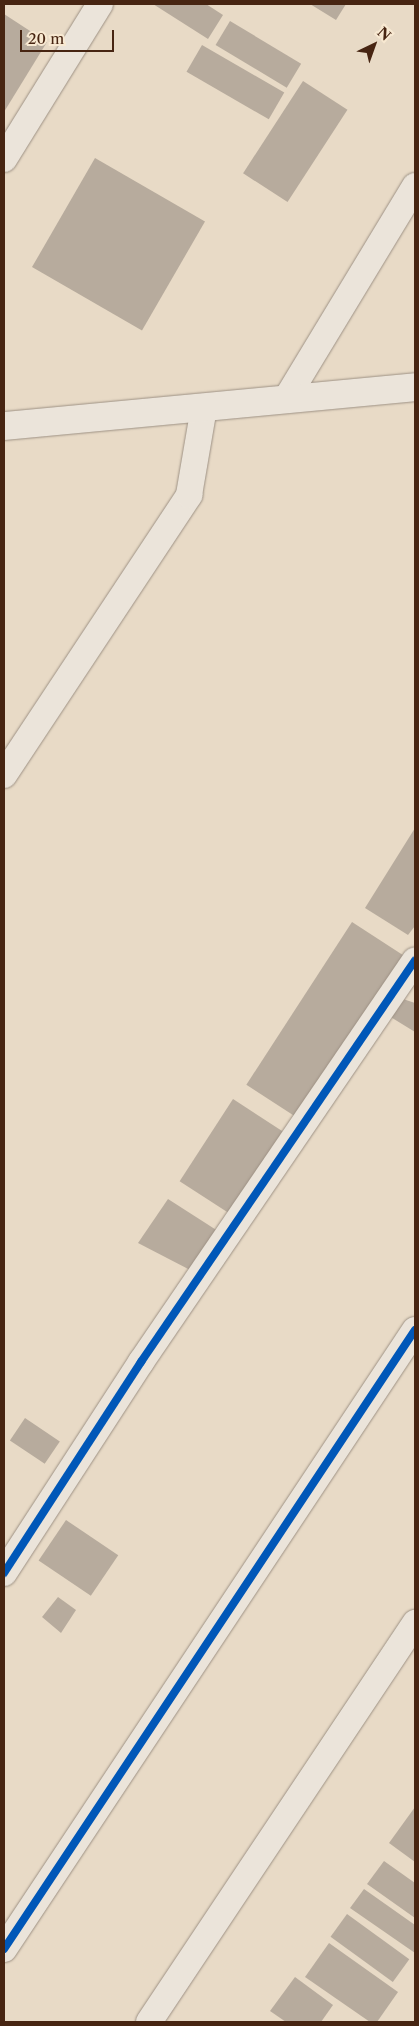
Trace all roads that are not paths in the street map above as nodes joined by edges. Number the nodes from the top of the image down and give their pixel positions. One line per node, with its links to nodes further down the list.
1 (100, 4): 2 (street)
2 (4, 159)
3 (415, 186): 5 (street)
4 (415, 387): 5 (main road)
5 (286, 400): 6 (main road)
6 (204, 407): 7 (main road); 8 (street)
7 (4, 426)
8 (4, 775)
9 (415, 960): 11 (street)
10 (415, 1330): 13 (street)
11 (4, 1573)
12 (415, 1623): 14 (street)
13 (4, 1949)
14 (149, 2022)

